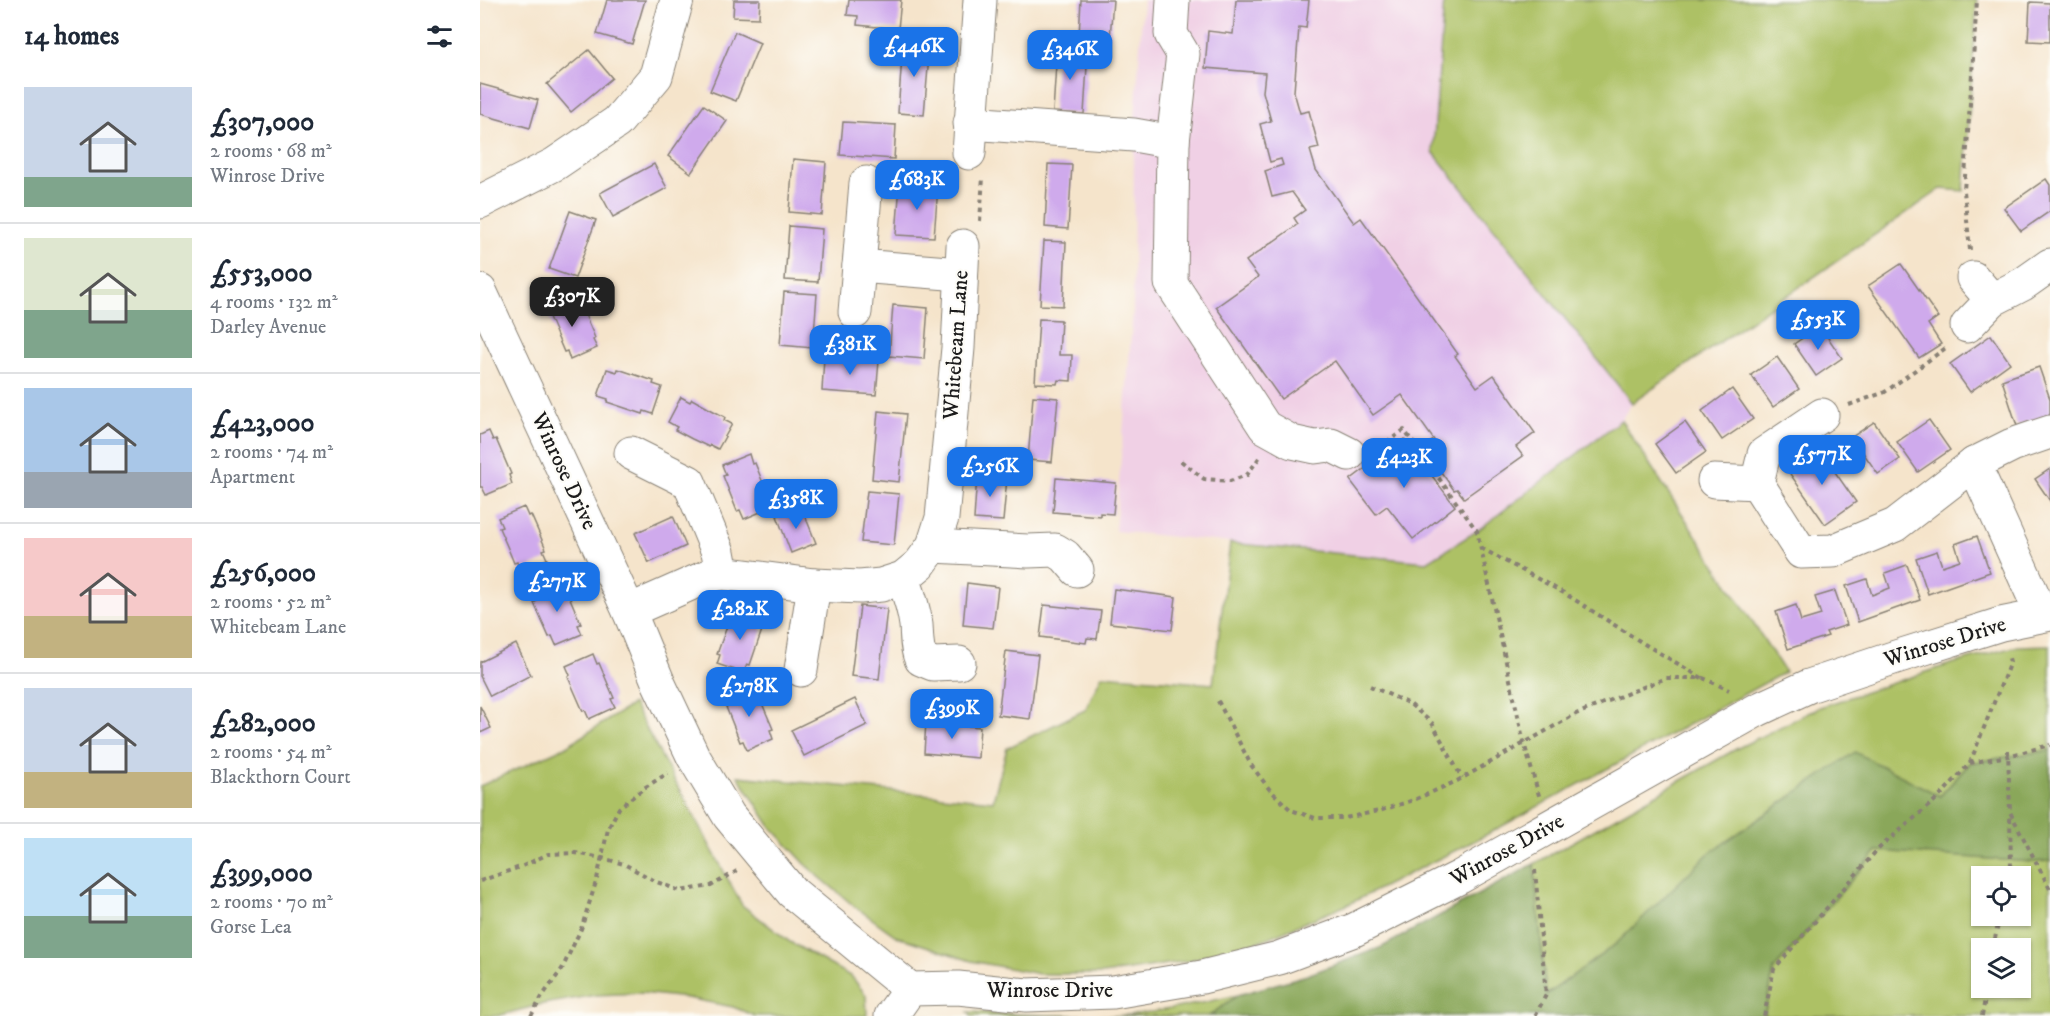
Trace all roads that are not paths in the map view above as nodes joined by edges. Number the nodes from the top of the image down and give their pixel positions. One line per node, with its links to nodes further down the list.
1 (677, 0): 6 (street)
2 (980, 0): 4 (street)
3 (1173, 0): 4 (street)
4 (1173, 142): 15 (street)
5 (866, 183): 8 (street)
6 (480, 202)
7 (2050, 265): 11 (street)
8 (859, 266): 10 (street); 19 (street, Whitebeam Lane)
9 (480, 291): 24 (street, Winrose Drive)
10 (855, 312)
11 (1967, 326)
12 (1822, 415): 18 (street)
13 (2050, 432): 16 (street)
14 (631, 453): 21 (street)
15 (1349, 454)
16 (1974, 464): 18 (street); 25 (street)
17 (1714, 481): 18 (street)
18 (1757, 483)
19 (933, 546): 20 (street); 22 (street, Whitebeam Lane)
20 (1077, 570)
21 (723, 573): 23 (street, Whitebeam Lane); 24 (street, Whitebeam Lane)
22 (903, 578): 23 (street, Whitebeam Lane); 26 (street)
23 (814, 585): 27 (street)
24 (629, 610): 28 (street, Winrose Drive)
25 (2046, 614): 28 (street, Winrose Drive)
26 (958, 663)
27 (801, 670)
28 (910, 989): 29 (street)
29 (891, 1016)

